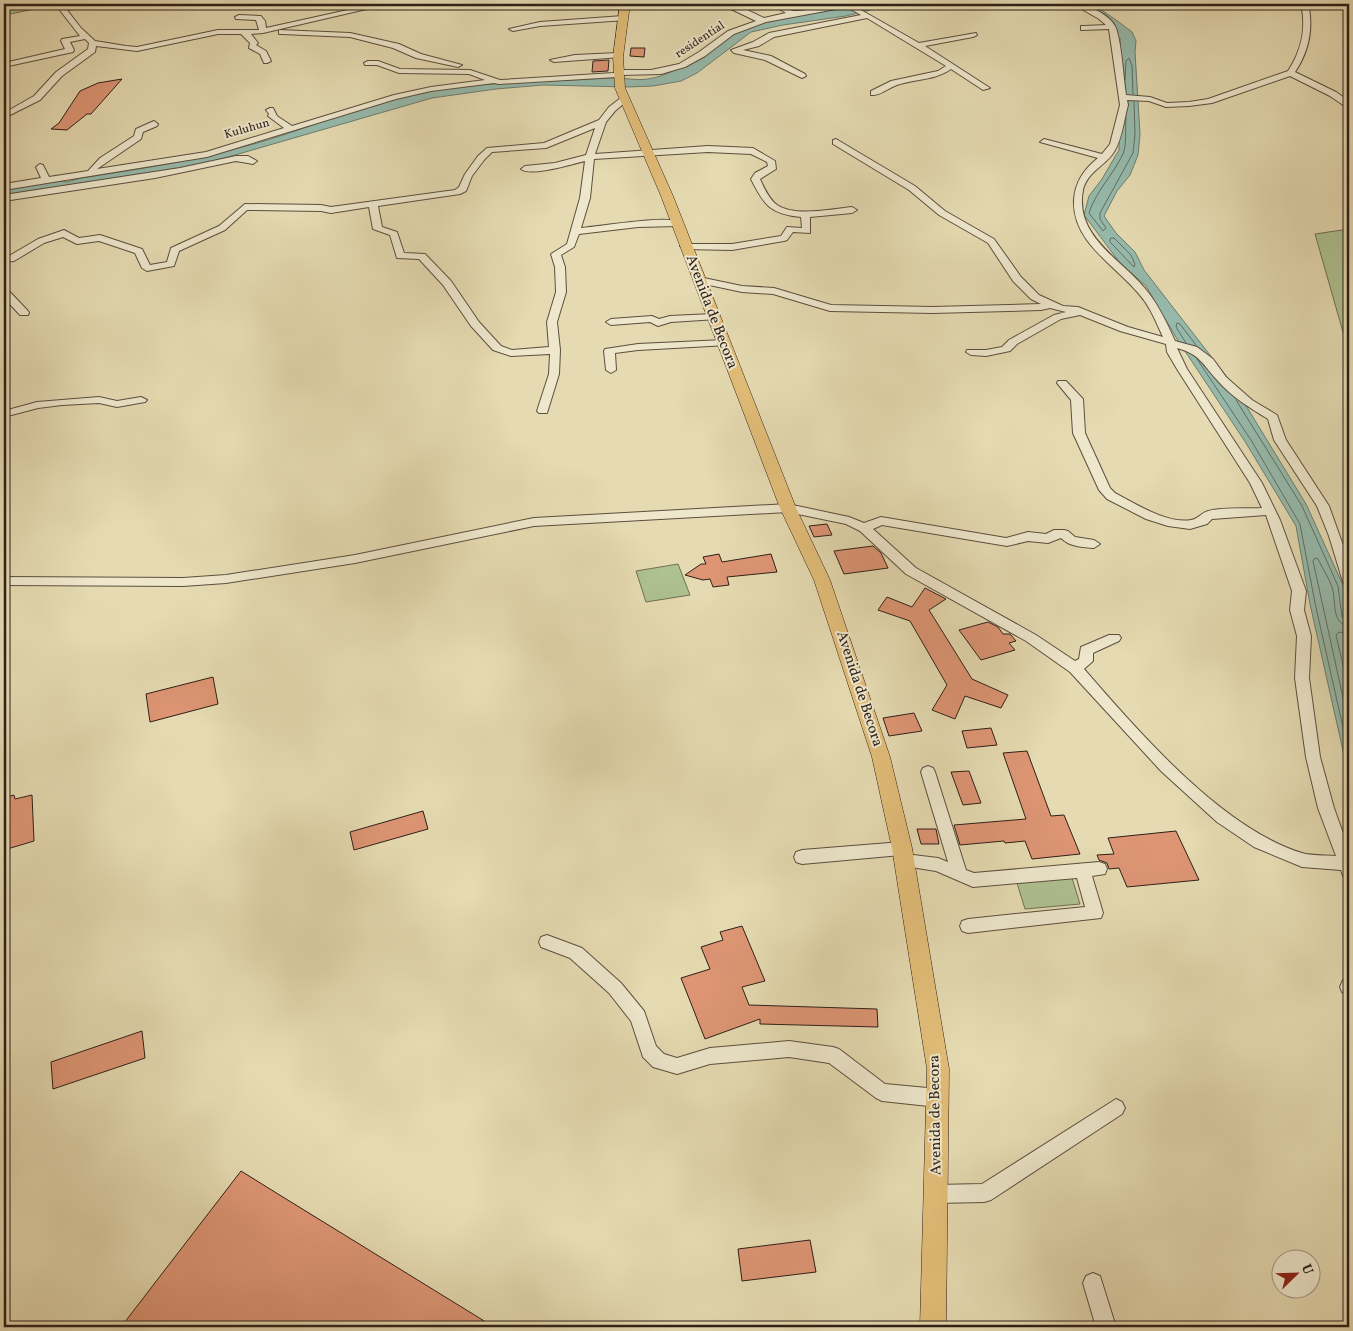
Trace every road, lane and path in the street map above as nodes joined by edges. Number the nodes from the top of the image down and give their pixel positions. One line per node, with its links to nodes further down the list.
1 (87, 4): 11 (street)
2 (384, 4): 20 (street)
3 (582, 4): 9 (street)
4 (625, 4): 15 (main road, Avenida de Becora)
5 (774, 4): 13 (street)
6 (851, 4): 12 (street); 13 (street, residential)
7 (1077, 4): 17 (street)
8 (1294, 4): 33 (street)
9 (574, 5)
10 (732, 6): 16 (street)
11 (60, 7): 23 (street)
12 (866, 14): 25 (street); 34 (street)
13 (793, 15): 16 (street, residential)
14 (239, 17): 20 (street)
15 (623, 18): 19 (street); 26 (main road, Avenida de Becora)
16 (764, 21): 36 (street, residential)
17 (1112, 27): 18 (street); 39 (street)
18 (1084, 28)
19 (513, 29)
20 (264, 30): 21 (street); 32 (street)
21 (241, 31): 24 (street); 28 (street)
22 (973, 35): 25 (street)
23 (85, 37): 24 (street); 30 (street)
24 (93, 43): 41 (street)
25 (918, 45): 31 (street)
26 (618, 55): 27 (street); 36 (main road, Avenida de Becora)
27 (554, 60)
28 (267, 61)
29 (368, 62): 32 (street)
30 (4, 65)
31 (951, 66): 37 (street); 38 (street)
32 (470, 72): 35 (street)
33 (1291, 73): 39 (street); 40 (street)
34 (802, 76)
35 (493, 81): 36 (street, residential); 47 (street, Kuluhun)
36 (620, 82): 45 (street); 50 (main road, Avenida de Becora)
37 (986, 88)
38 (874, 93)
39 (1123, 98): 52 (street)
40 (1349, 105)
41 (22, 106): 42 (street); 44 (street)
42 (4, 110)
43 (270, 110): 47 (street)
44 (4, 116)
45 (602, 122): 51 (street); 60 (street)
46 (154, 124): 56 (street)
47 (292, 129): 56 (street, Kuluhun)
48 (836, 142): 69 (street)
49 (1044, 142): 52 (street)
50 (648, 154): 51 (street); 62 (street); 63 (main road, Avenida de Becora)
51 (590, 157): 55 (street); 64 (street)
52 (1104, 157): 75 (street)
53 (253, 160): 59 (street)
54 (40, 167): 57 (street)
55 (525, 169)
56 (92, 173): 57 (street, Kuluhun)
57 (46, 180): 58 (street, Kuluhun)
58 (4, 187)
59 (4, 198)
60 (373, 203): 66 (street); 76 (street)
61 (852, 210): 62 (street)
62 (805, 213): 65 (street)
63 (677, 223): 64 (street); 65 (main road, Avenida de Becora)
64 (575, 231): 76 (street)
65 (686, 246): 67 (main road, Avenida de Becora)
66 (4, 259)
67 (699, 280): 69 (street); 72 (main road, Avenida de Becora)
68 (4, 292): 71 (street)
69 (1052, 304): 70 (street)
70 (1082, 312): 75 (street); 77 (street)
71 (24, 313)
72 (713, 316): 73 (street); 74 (main road, Avenida de Becora)
73 (611, 322)
74 (724, 343): 78 (street); 83 (main road, Avenida de Becora)
75 (1171, 343): 84 (street); 88 (street)
76 (555, 350): 81 (street)
77 (971, 352)
78 (611, 370)
79 (1062, 383): 84 (street)
80 (141, 400): 82 (street)
81 (543, 411)
82 (4, 414)
83 (788, 508): 85 (street); 87 (street); 92 (main road, Avenida de Becora)
84 (1270, 511): 94 (street)
85 (864, 528): 86 (street); 90 (street)
86 (1094, 544)
87 (4, 581)
88 (1349, 582)
89 (1114, 638): 90 (street)
90 (1075, 668): 94 (street)
91 (928, 772): 97 (street)
92 (903, 854): 93 (street); 97 (street); 100 (main road, Avenida de Becora)
93 (802, 857)
94 (1348, 867)
95 (1099, 869): 96 (street)
96 (1082, 871): 97 (street); 98 (street)
97 (959, 874)
98 (968, 926)
99 (547, 942): 100 (street)
100 (938, 1098): 102 (main road, Avenida de Becora)
101 (1116, 1108): 102 (street)
102 (936, 1194): 104 (main road, Avenida de Becora)
103 (1093, 1283): 105 (street)
104 (933, 1327)
105 (1106, 1327)

